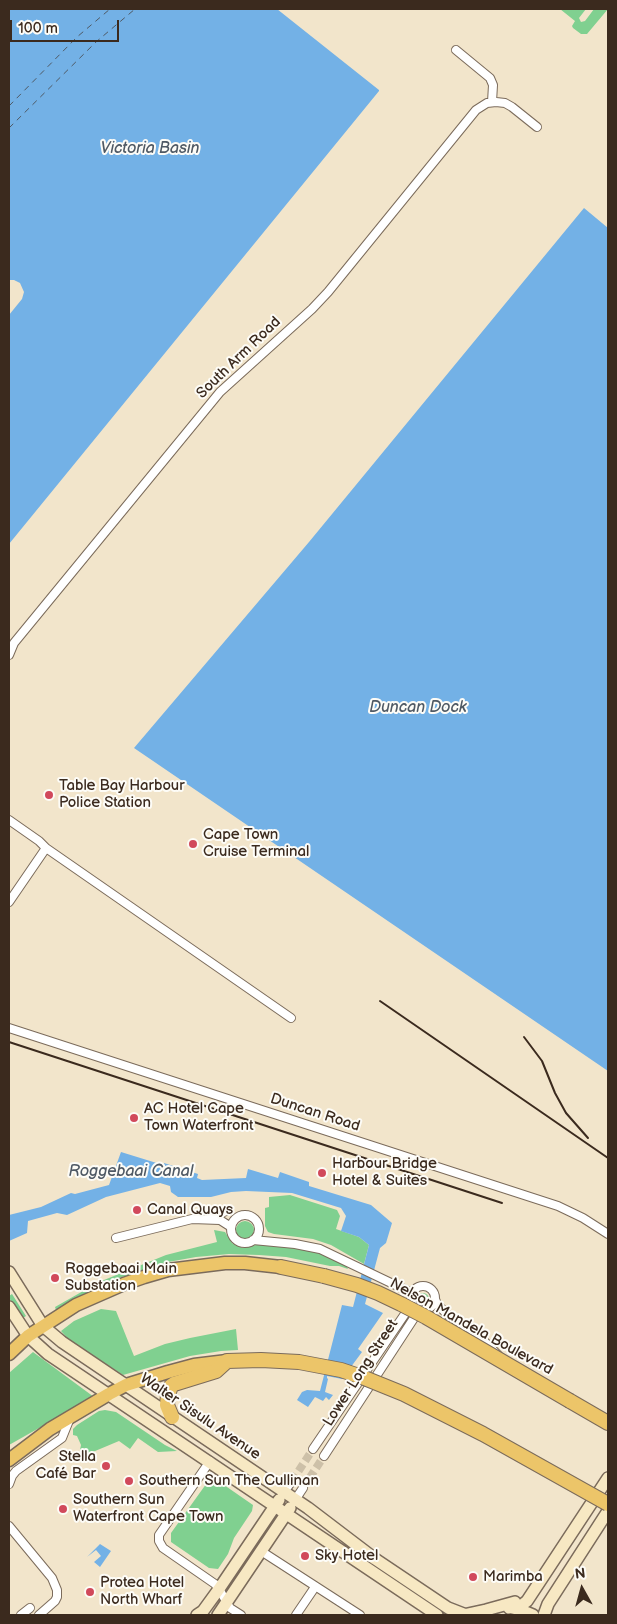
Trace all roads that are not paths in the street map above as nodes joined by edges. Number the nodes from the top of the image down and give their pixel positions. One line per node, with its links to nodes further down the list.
1 (456, 50): 2 (street)
2 (492, 102): 3 (street); 4 (street, South Arm Road)
3 (536, 127)
4 (12, 645): 5 (street, South Arm Road)
5 (9, 655)
6 (9, 820): 7 (street)
7 (46, 848): 8 (street); 9 (street)
8 (9, 902)
9 (291, 1018)
10 (9, 1028): 16 (street, Duncan Road)
11 (226, 1211): 12 (street); 13 (street); 14 (street)
12 (239, 1217): 14 (street); 15 (street)
13 (204, 1219): 14 (street); 17 (street)
14 (231, 1226): 18 (street)
15 (258, 1228): 18 (street); 19 (street)
16 (608, 1234)
17 (116, 1238)
18 (253, 1240): 19 (street)
19 (283, 1243): 22 (street)
20 (281, 1268): 28 (main road, Nelson Mandela Boulevard); 36 (highway, Nelson Mandela Boulevard, bridge)
21 (9, 1272): 28 (street, Walter Sisulu Avenue)
22 (412, 1293): 23 (street); 24 (street)
23 (434, 1298): 26 (street); 27 (street)
24 (412, 1304): 26 (street); 38 (street, Lower Long Street)
25 (9, 1307): 29 (street, Walter Sisulu Avenue)
26 (428, 1309): 27 (street); 39 (street, Lower Long Street)
27 (447, 1314): 37 (street)
28 (43, 1326): 29 (main road, Nelson Mandela Boulevard); 32 (street, Walter Sisulu Avenue)
29 (28, 1336): 30 (main road, Nelson Mandela Boulevard); 33 (street, Walter Sisulu Avenue)
30 (9, 1354)
31 (229, 1361): 32 (main road); 35 (highway); 48 (highway, bridge)
32 (126, 1385): 33 (main road); 35 (street, Walter Sisulu Avenue)
33 (109, 1394): 34 (main road); 41 (street, Walter Sisulu Avenue)
34 (70, 1416): 40 (main road); 43 (street)
35 (172, 1417): 46 (street, Walter Sisulu Avenue)
36 (608, 1423)
37 (608, 1431)
38 (313, 1449)
39 (324, 1456)
40 (9, 1460)
41 (210, 1461): 49 (street, Walter Sisulu Avenue); 55 (street)
42 (292, 1481): 46 (street)
43 (9, 1483)
44 (607, 1484): 56 (street)
45 (303, 1488): 47 (street)
46 (284, 1492): 47 (street, Walter Sisulu Avenue); 49 (street)
47 (295, 1500): 51 (street); 68 (street, Walter Sisulu Avenue)
48 (608, 1504)
49 (275, 1506): 51 (street, Walter Sisulu Avenue); 55 (street)
50 (608, 1511): 71 (street)
51 (286, 1513): 53 (street); 67 (street, Walter Sisulu Avenue)
52 (9, 1526): 61 (street)
53 (261, 1551): 54 (street); 57 (street)
54 (315, 1587): 65 (street); 66 (street)
55 (219, 1589): 57 (street); 62 (street)
56 (532, 1594): 59 (street); 68 (street)
57 (226, 1603): 63 (street); 64 (street)
58 (30, 1608): 60 (street)
59 (509, 1608): 69 (street); 70 (street)
60 (21, 1615)
61 (40, 1615)
62 (197, 1615)
63 (218, 1615)
64 (241, 1615)
65 (296, 1615)
66 (360, 1615)
67 (437, 1615)
68 (464, 1615)
69 (487, 1615)
70 (533, 1615)
71 (544, 1615)

